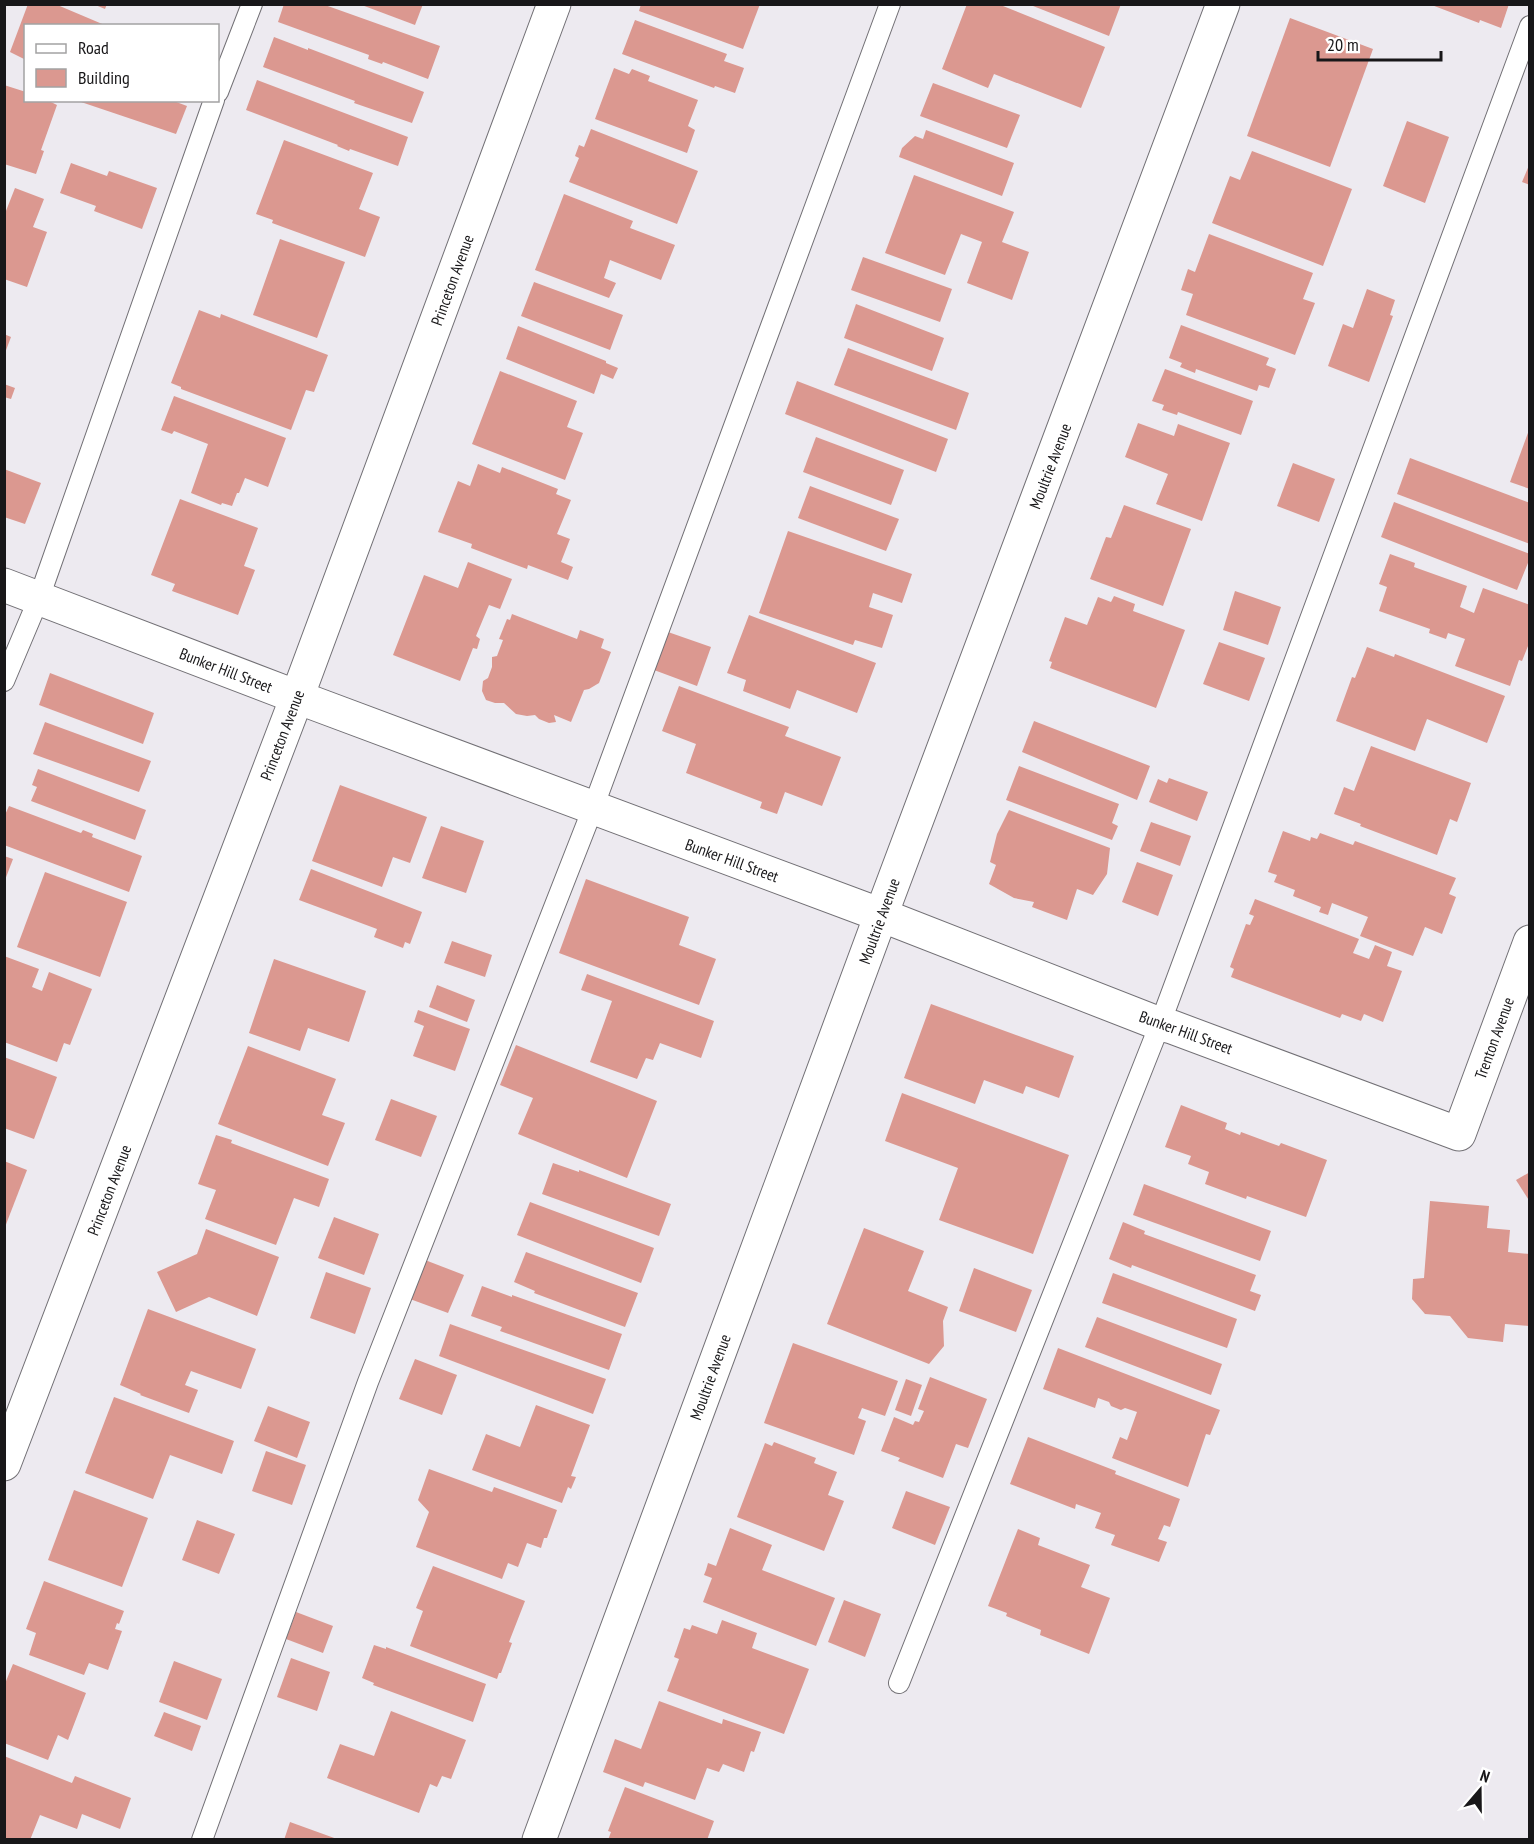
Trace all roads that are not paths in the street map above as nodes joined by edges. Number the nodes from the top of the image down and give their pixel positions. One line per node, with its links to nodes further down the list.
1 (252, 4): 6 (lane)
2 (554, 4): 11 (street, Princeton Avenue)
3 (890, 4): 12 (lane)
4 (1223, 4): 13 (street, Moultrie Avenue)
5 (1530, 26): 15 (lane)
6 (219, 89)
7 (213, 102): 9 (lane)
8 (4, 585): 9 (street, Bunker Hill Street)
9 (39, 598): 10 (lane); 11 (street, Bunker Hill Street)
10 (4, 681)
11 (297, 697): 12 (street, Bunker Hill Street); 17 (street, Princeton Avenue)
12 (593, 808): 13 (street, Bunker Hill Street); 19 (lane)
13 (881, 915): 15 (street, Bunker Hill Street); 20 (street, Moultrie Avenue)
14 (1530, 942): 16 (street, Trenton Avenue)
15 (1161, 1024): 16 (street, Bunker Hill Street); 18 (lane)
16 (1460, 1134)
17 (4, 1464)
18 (899, 1683)
19 (202, 1839)
20 (539, 1839)

